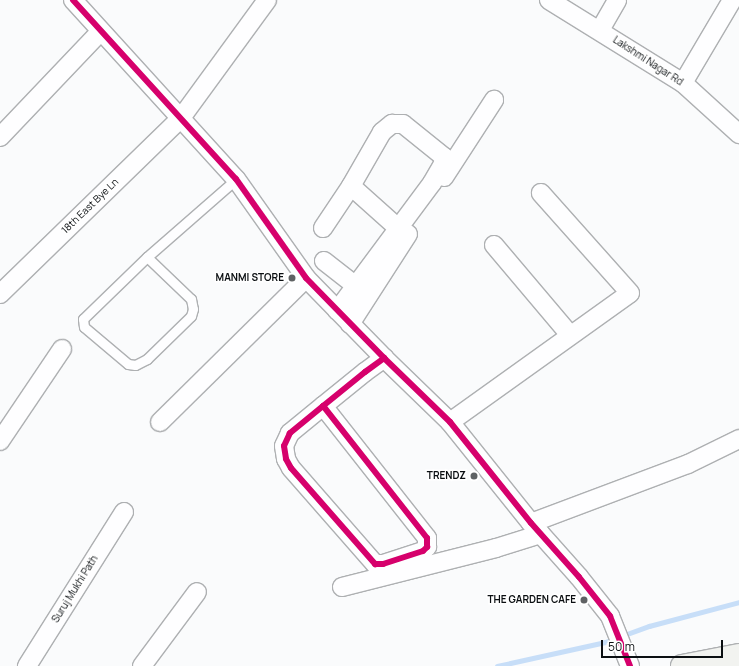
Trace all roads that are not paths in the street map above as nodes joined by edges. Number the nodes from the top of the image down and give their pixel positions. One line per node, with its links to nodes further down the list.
1 (73, 0): 7 (street)
2 (267, 0): 10 (street, 18th East Bye Ln)
3 (550, 0): 6 (street, Lakshmi Nagar Rd)
4 (617, 0): 6 (street)
5 (732, 0): 8 (street)
6 (600, 30): 8 (street, Lakshmi Nagar Rd)
7 (101, 31): 10 (street); 12 (street)
8 (683, 83): 11 (street, Lakshmi Nagar Rd)
9 (494, 100): 25 (street)
10 (181, 118): 13 (street); 23 (street, 18th East Bye Ln)
11 (739, 134)
12 (0, 137)
13 (236, 179): 19 (lane); 21 (street)
14 (351, 186): 16 (street); 17 (street); 17 (street)
15 (540, 193): 26 (street)
16 (323, 228)
17 (398, 228): 22 (street)
18 (494, 245): 26 (street)
19 (147, 257): 19 (lane)
20 (324, 261): 22 (street)
21 (306, 278): 24 (street); 30 (street)
22 (356, 286): 24 (street)
23 (0, 294)
24 (337, 311): 25 (street)
25 (350, 324): 28 (street)
26 (570, 335): 31 (street)
27 (62, 349): 33 (street)
28 (384, 358): 29 (street); 31 (street)
29 (324, 406): 29 (street)
30 (160, 422)
31 (450, 422): 35 (street)
32 (739, 440): 35 (street)
33 (0, 441)
34 (124, 512): 39 (street, Suruj Mukhi Path)
35 (536, 529): 36 (street); 41 (street)
36 (342, 587)
37 (197, 592): 40 (street)
38 (739, 655): 42 (main road)
39 (27, 666)
40 (142, 666)
41 (630, 666)
42 (682, 666)

